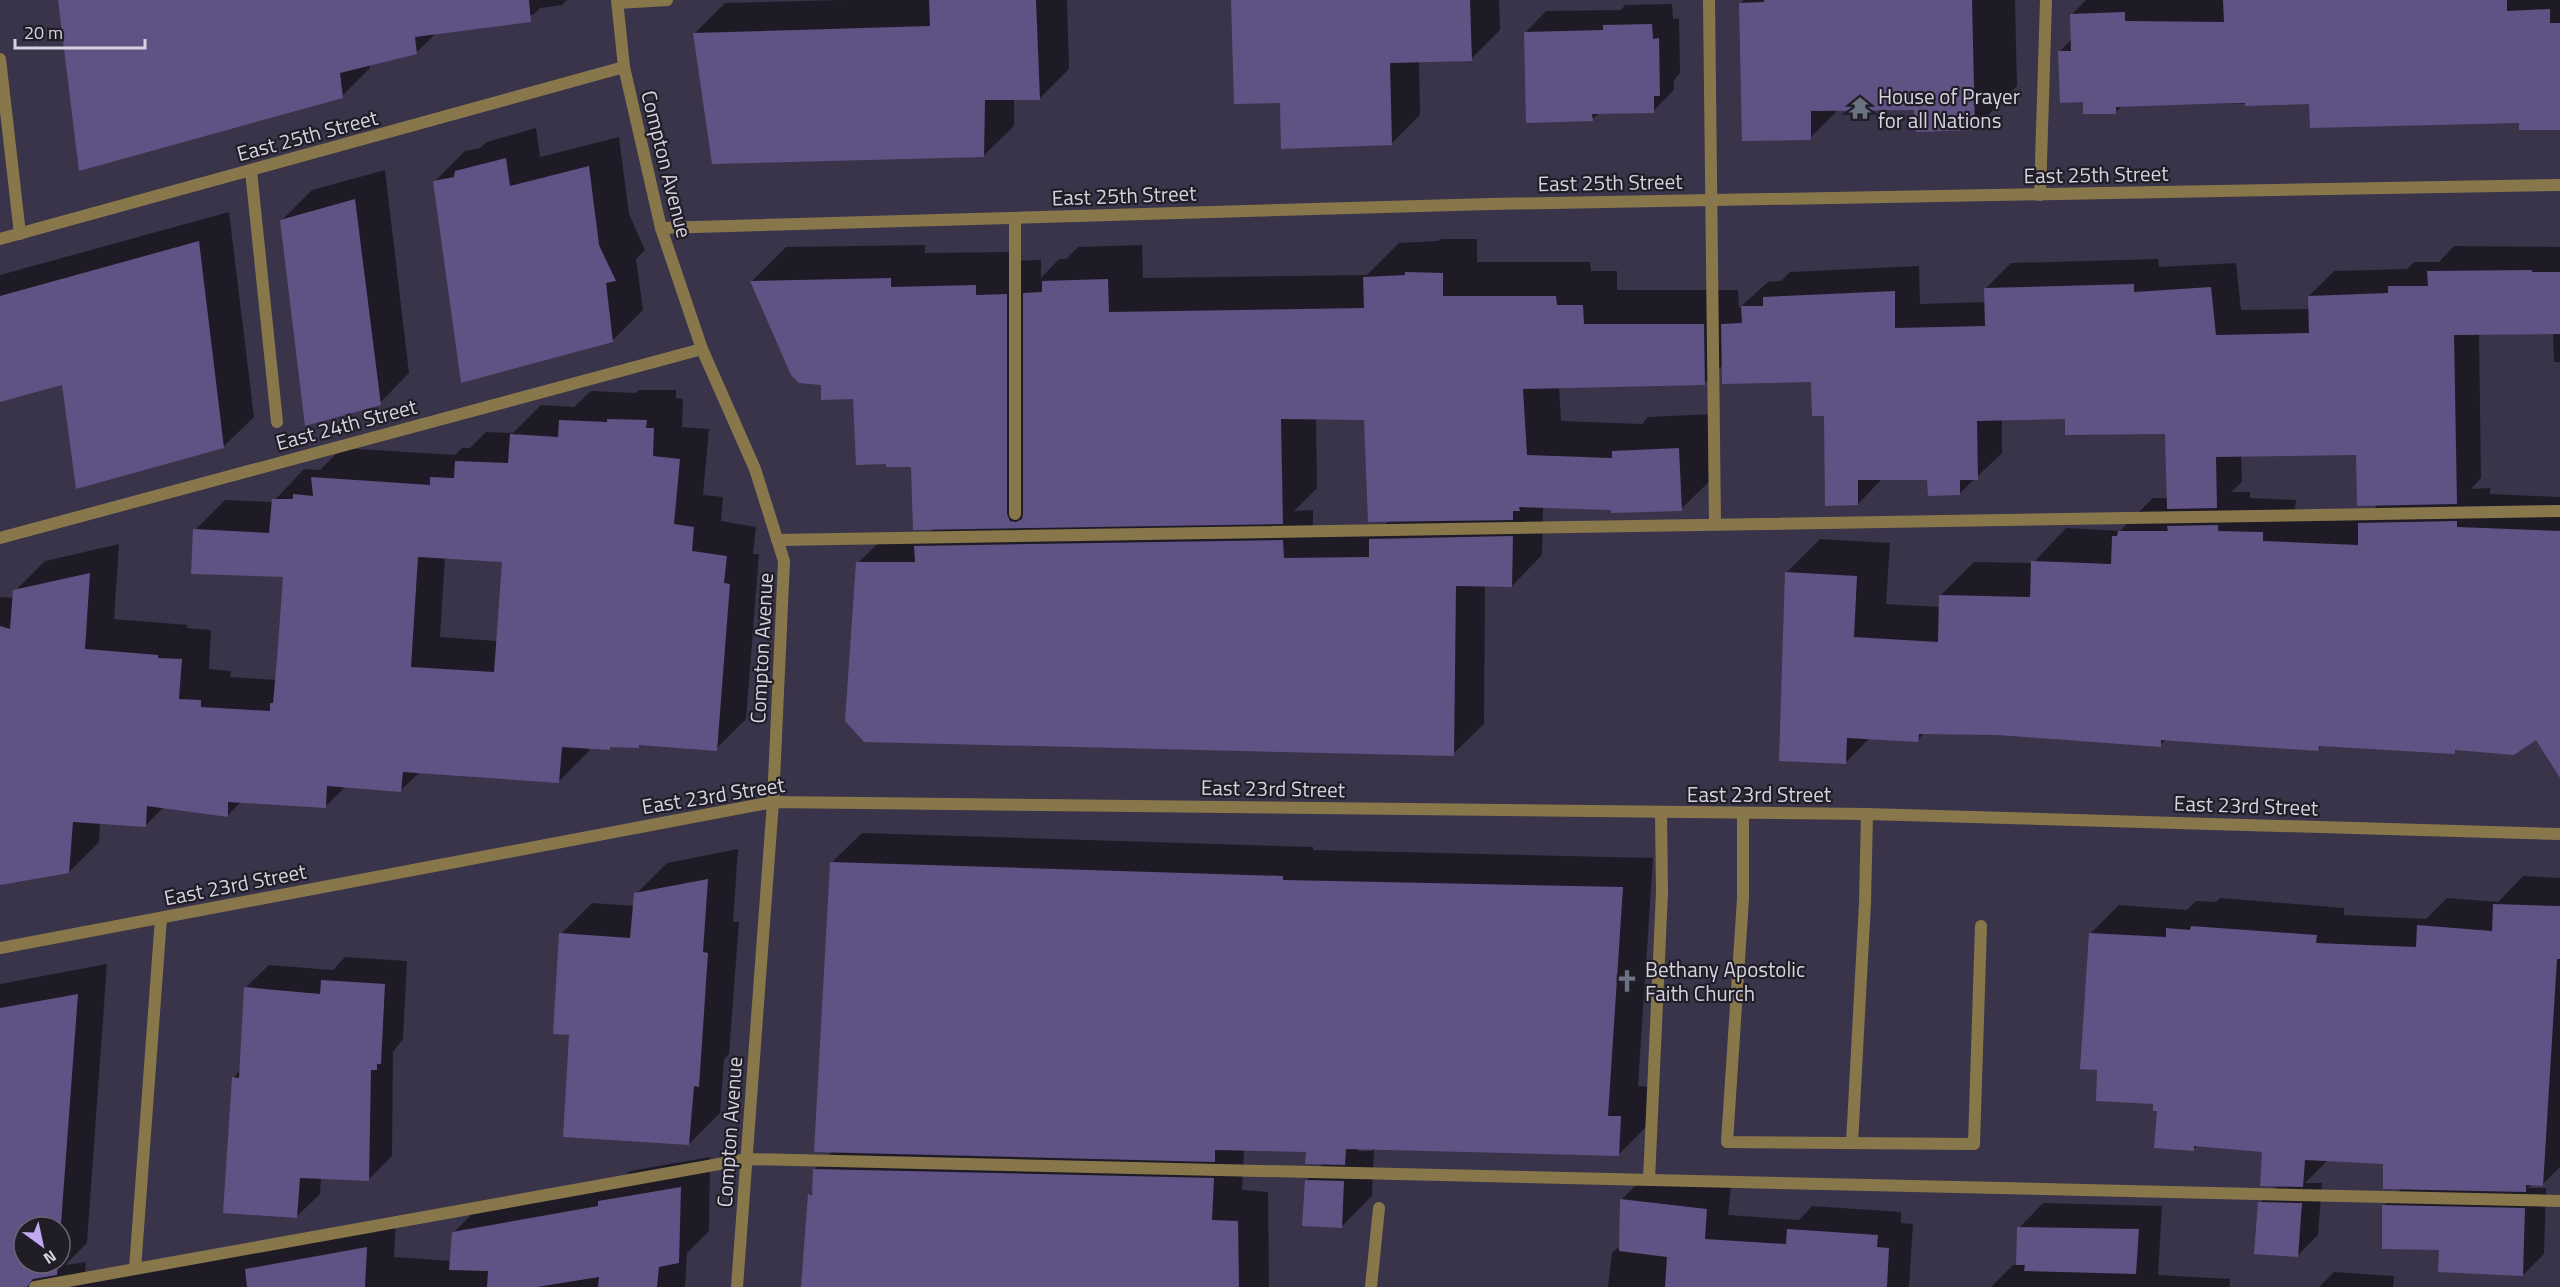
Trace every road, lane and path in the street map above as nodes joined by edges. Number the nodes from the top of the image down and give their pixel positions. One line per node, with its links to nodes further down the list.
1 (667, 0): 4 (street)
2 (1709, 0): 10 (street)
3 (2046, 0): 9 (street)
4 (618, 2): 6 (street, Compton Avenue)
5 (0, 59): 13 (street)
6 (624, 67): 7 (street, East 25th Street); 12 (street, Compton Avenue)
7 (251, 171): 13 (street, East 25th Street); 16 (street)
8 (2560, 185): 9 (street, East 25th Street)
9 (2040, 195): 10 (street, East 25th Street)
10 (1712, 200): 11 (street, East 25th Street); 19 (street)
11 (1015, 218): 12 (street, East 25th Street); 18 (street)
12 (661, 228): 15 (street, Compton Avenue)
13 (20, 234): 14 (street, East 25th Street)
14 (0, 239)
15 (702, 349): 20 (street, East 24th Street); 21 (street, Compton Avenue)
16 (276, 422)
17 (2560, 511): 19 (street)
18 (1015, 514)
19 (1715, 524): 21 (street)
20 (0, 538)
21 (777, 540): 22 (street, Compton Avenue)
22 (773, 802): 23 (street, East 23rd Street); 27 (street, East 23rd Street); 31 (street, Compton Avenue)
23 (1661, 813): 24 (street, East 23rd Street); 32 (street)
24 (1743, 813): 25 (street, East 23rd Street); 30 (street)
25 (1867, 814): 26 (street, East 23rd Street); 30 (street)
26 (2560, 834)
27 (161, 918): 29 (street, East 23rd Street); 35 (street)
28 (1981, 926): 30 (street)
29 (0, 948)
30 (1852, 1143)
31 (747, 1159): 32 (street); 35 (street); 37 (street, Compton Avenue)
32 (1648, 1180): 33 (street)
33 (2560, 1201)
34 (1379, 1208): 38 (street)
35 (135, 1269): 36 (street)
36 (35, 1287)
37 (737, 1287)
38 (1371, 1287)

